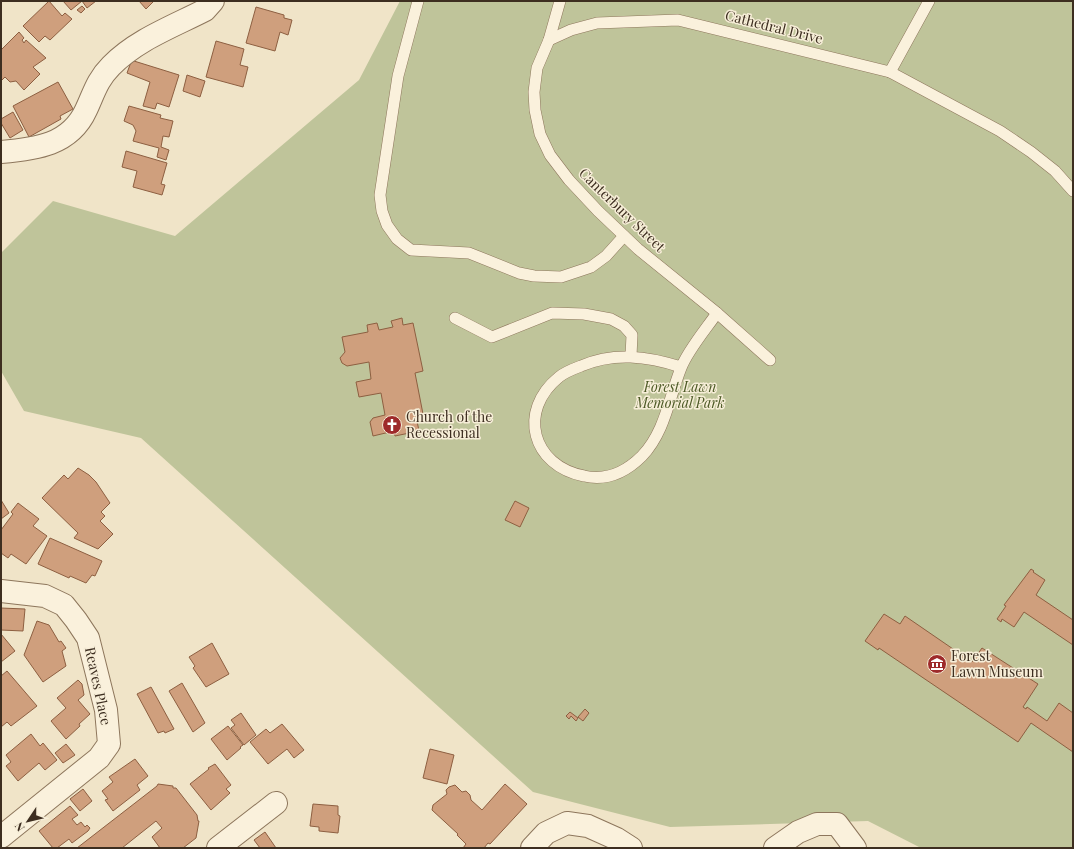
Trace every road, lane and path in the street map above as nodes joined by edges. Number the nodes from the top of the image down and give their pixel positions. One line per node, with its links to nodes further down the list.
1 (213, 1): 7 (street)
2 (418, 1): 9 (lane)
3 (560, 1): 5 (lane)
4 (929, 1): 6 (lane)
5 (549, 40): 6 (lane, Cathedral Drive); 9 (lane, Canterbury Street)
6 (890, 72): 8 (lane, Cathedral Drive)
7 (1, 152)
8 (1073, 191)
9 (624, 236): 10 (lane, Canterbury Street)
10 (717, 313): 13 (lane, Canterbury Street); 14 (lane)
11 (455, 318): 12 (lane)
12 (631, 356): 14 (lane); 14 (lane)
13 (770, 360)
14 (681, 367)
15 (1, 591): 17 (street, Reaves Place)
16 (276, 802): 19 (street)
17 (1, 837): 18 (street)
18 (10, 848)
19 (218, 848)
20 (532, 848): 21 (street)
21 (631, 848)
22 (775, 848): 23 (street)
23 (855, 848)

